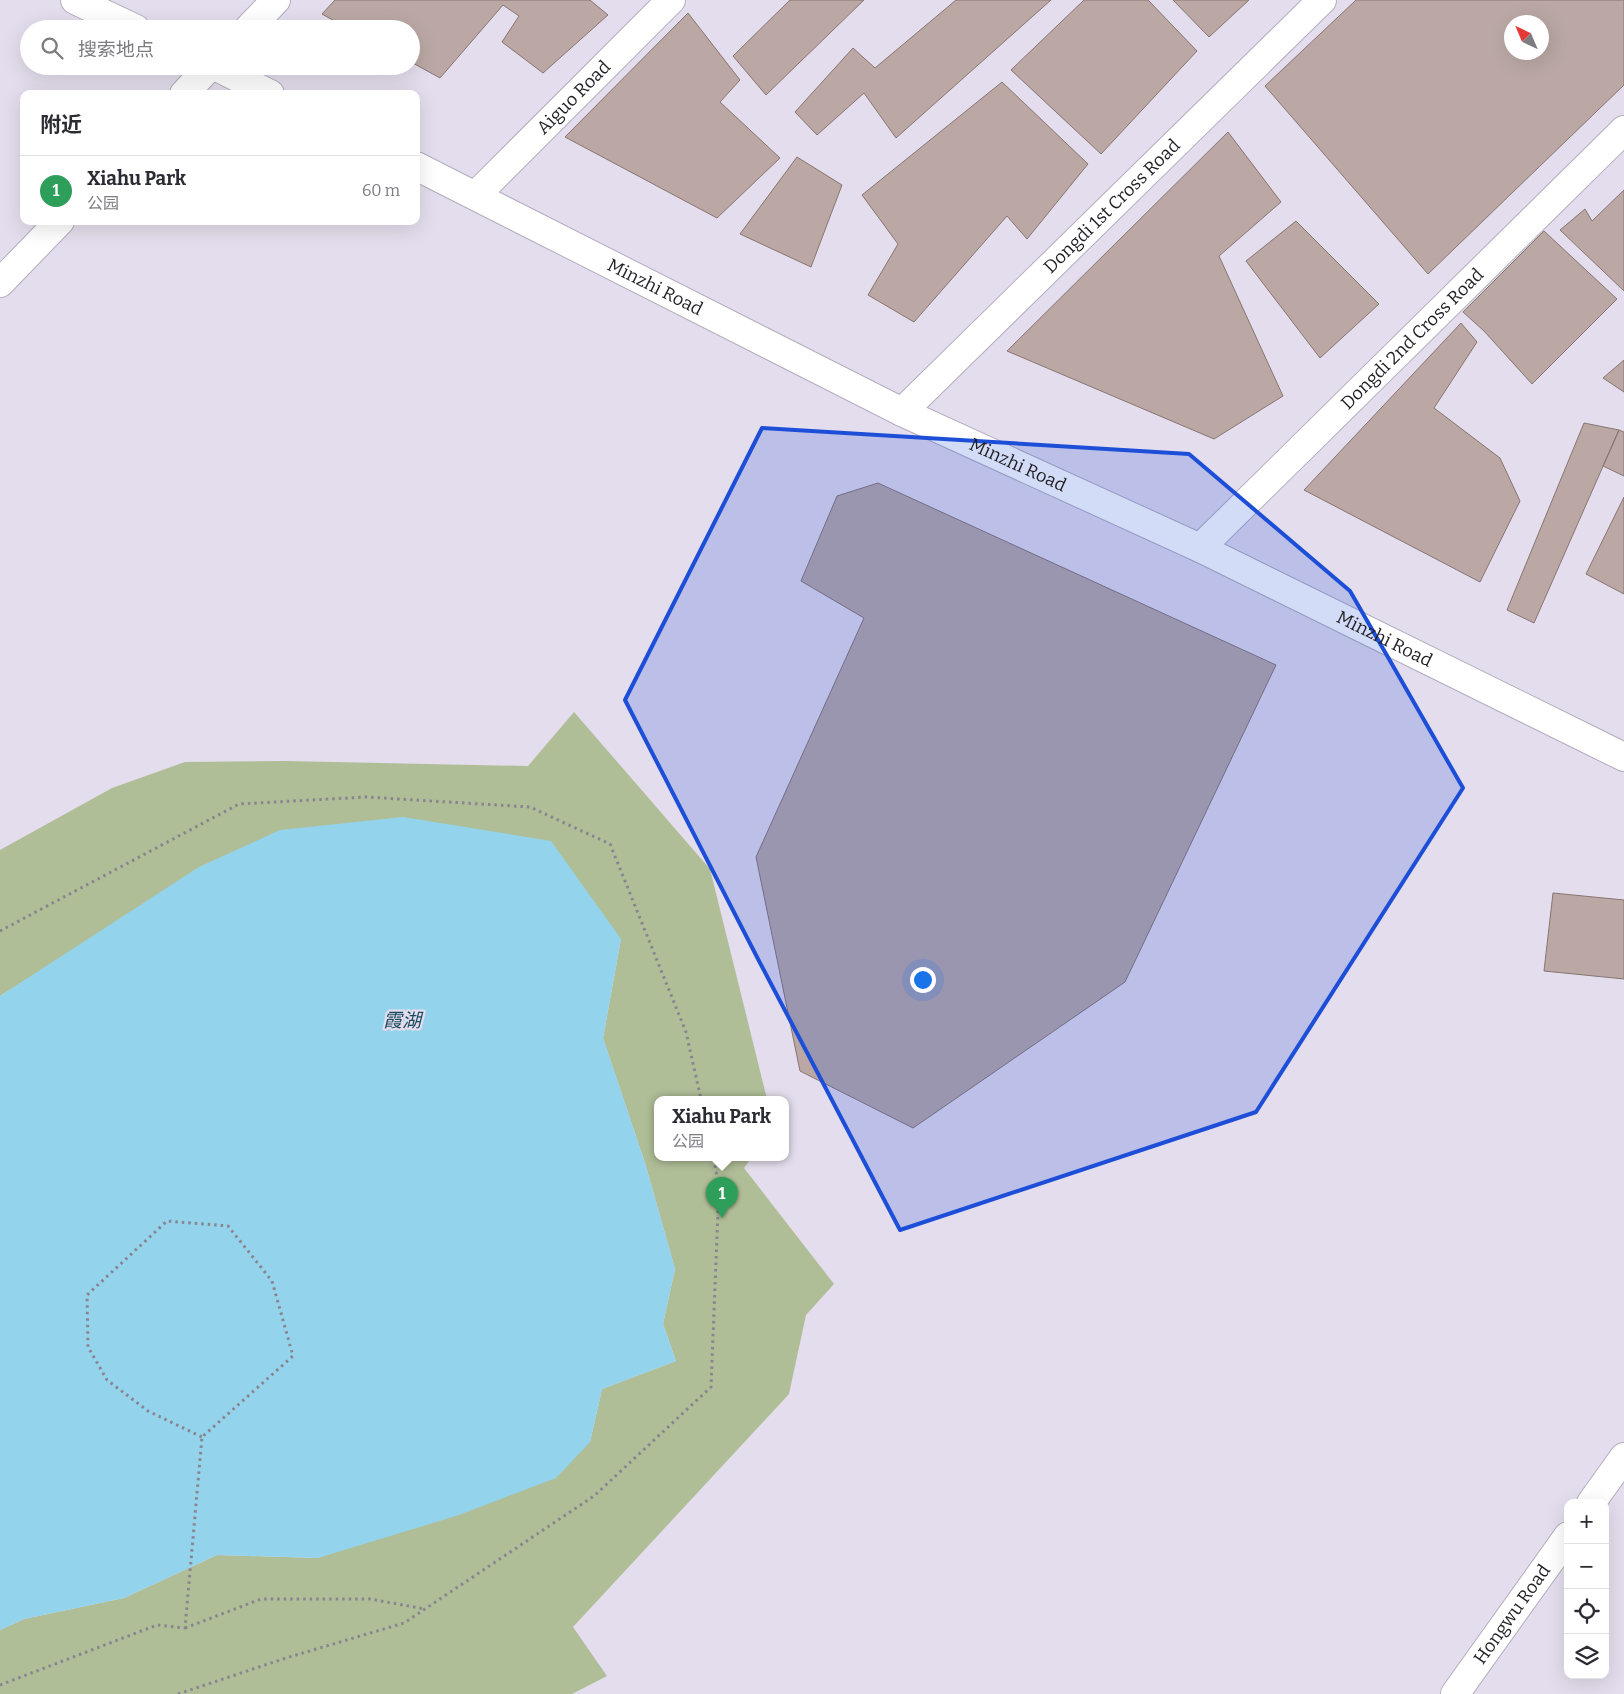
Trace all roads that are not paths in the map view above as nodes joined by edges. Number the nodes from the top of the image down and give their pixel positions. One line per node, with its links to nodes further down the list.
1 (75, 0): 5 (street)
2 (276, 0): 6 (street)
3 (671, 0): 13 (street, Aiguo Road)
4 (1322, 0): 16 (street, Dongdi 1st Cross Road)
5 (117, 20)
6 (257, 20)
7 (202, 75): 9 (street)
8 (233, 75): 10 (street)
9 (188, 90)
10 (262, 90)
11 (1624, 130): 17 (street, Dongdi 2nd Cross Road)
12 (420, 168): 13 (street, Minzhi Road)
13 (476, 195): 16 (street, Minzhi Road)
14 (56, 225): 15 (street)
15 (0, 283)
16 (902, 412): 17 (street, Minzhi Road)
17 (1200, 548): 18 (street, Minzhi Road)
18 (1624, 757)
19 (1624, 1457): 20 (street)
20 (1594, 1499)
21 (1564, 1542): 22 (street, Hongwu Road)
22 (1455, 1694)

